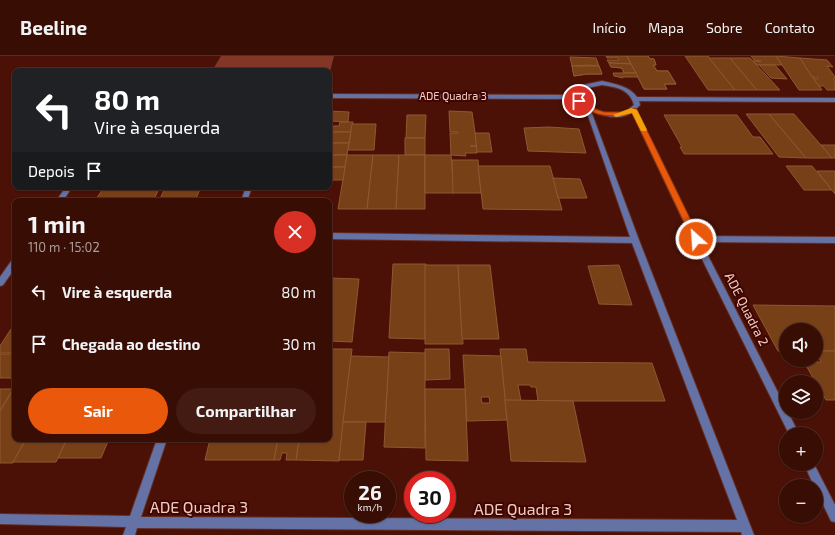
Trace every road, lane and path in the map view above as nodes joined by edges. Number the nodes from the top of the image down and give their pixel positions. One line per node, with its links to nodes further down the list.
1 (332, 96): 2 (street, ADE Quadra 3)
2 (577, 97): 3 (street); 5 (street)
3 (636, 99): 4 (street); 6 (street)
4 (835, 100)
5 (587, 108): 6 (street); 9 (street, ADE Quadra 3)
6 (634, 110): 8 (street, ADE Quadra 2)
7 (332, 236): 9 (street)
8 (696, 239): 10 (street); 13 (street, ADE Quadra 2)
9 (635, 240): 19 (street, ADE Quadra 3)
10 (835, 240)
11 (12, 266): 12 (street)
12 (0, 283)
13 (790, 427)
14 (161, 442): 18 (street, ADE Quadra 3)
15 (812, 471): 16 (street)
16 (835, 517)
17 (0, 519): 18 (street, ADE Quadra 3)
18 (134, 522): 19 (street, ADE Quadra 3); 20 (street, ADE Quadra 3)
19 (747, 531)
20 (129, 535)

